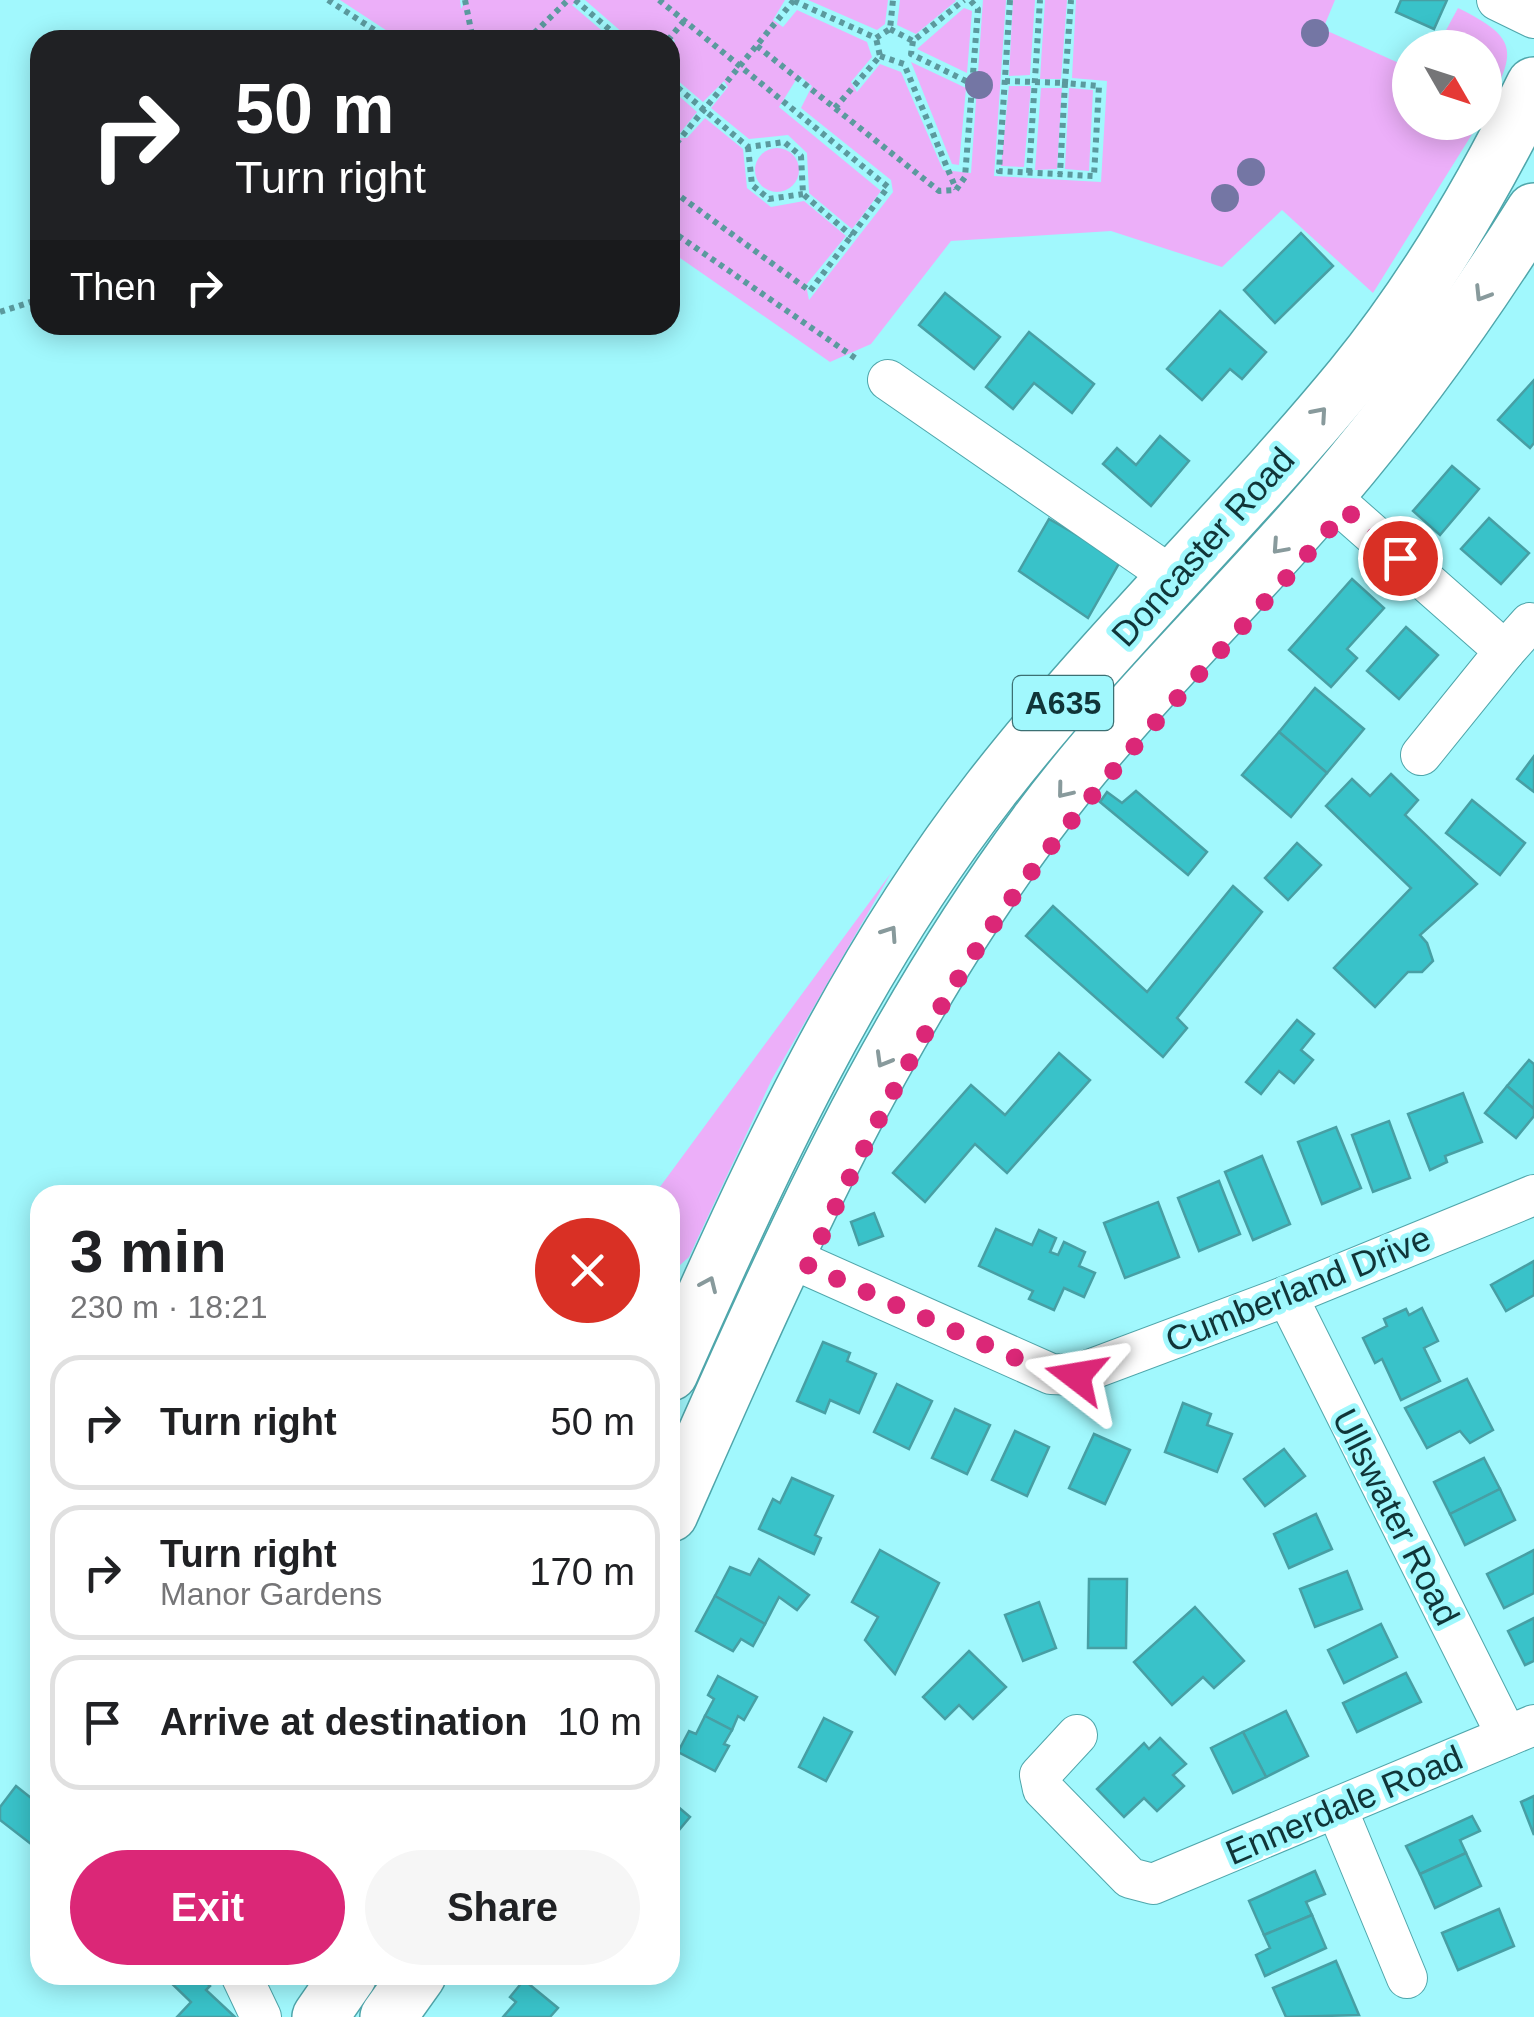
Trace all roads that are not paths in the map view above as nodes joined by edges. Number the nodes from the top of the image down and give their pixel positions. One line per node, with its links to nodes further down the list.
1 (1497, 0): 2 (street)
2 (1534, 18)
3 (1532, 96): 7 (highway, Doncaster Road / A635, one-way to 3)
4 (1534, 211): 6 (highway, Doncaster Road / A635, one-way to 6)
5 (888, 380): 7 (street)
6 (1327, 494): 8 (highway, Doncaster Road / A635, one-way to 8); 9 (street)
7 (1174, 578): 8 (highway); 10 (highway, Doncaster Road / A635, one-way to 7)
8 (1219, 614): 12 (highway, Doncaster Road / A635, one-way to 12)
9 (1421, 755)
10 (756, 1184): 12 (highway); 14 (highway, Doncaster Road / A635, one-way to 10)
11 (1534, 1195): 13 (street, Cumberland Drive)
12 (796, 1232): 13 (street, Cumberland Drive); 15 (highway, Doncaster Road / A635)
13 (1287, 1296): 16 (street, Ullswater Road)
14 (680, 1351)
15 (680, 1519)
16 (1521, 1731): 18 (street, Ennerdale Road)
17 (1077, 1734): 18 (street, Ennerdale Road)
18 (1336, 1809): 19 (street)
19 (1407, 1978)
20 (246, 1985): 23 (street)
21 (342, 1985): 24 (highway)
22 (411, 1985): 25 (highway)
23 (261, 2017)
24 (320, 2017)
25 (388, 2017)

